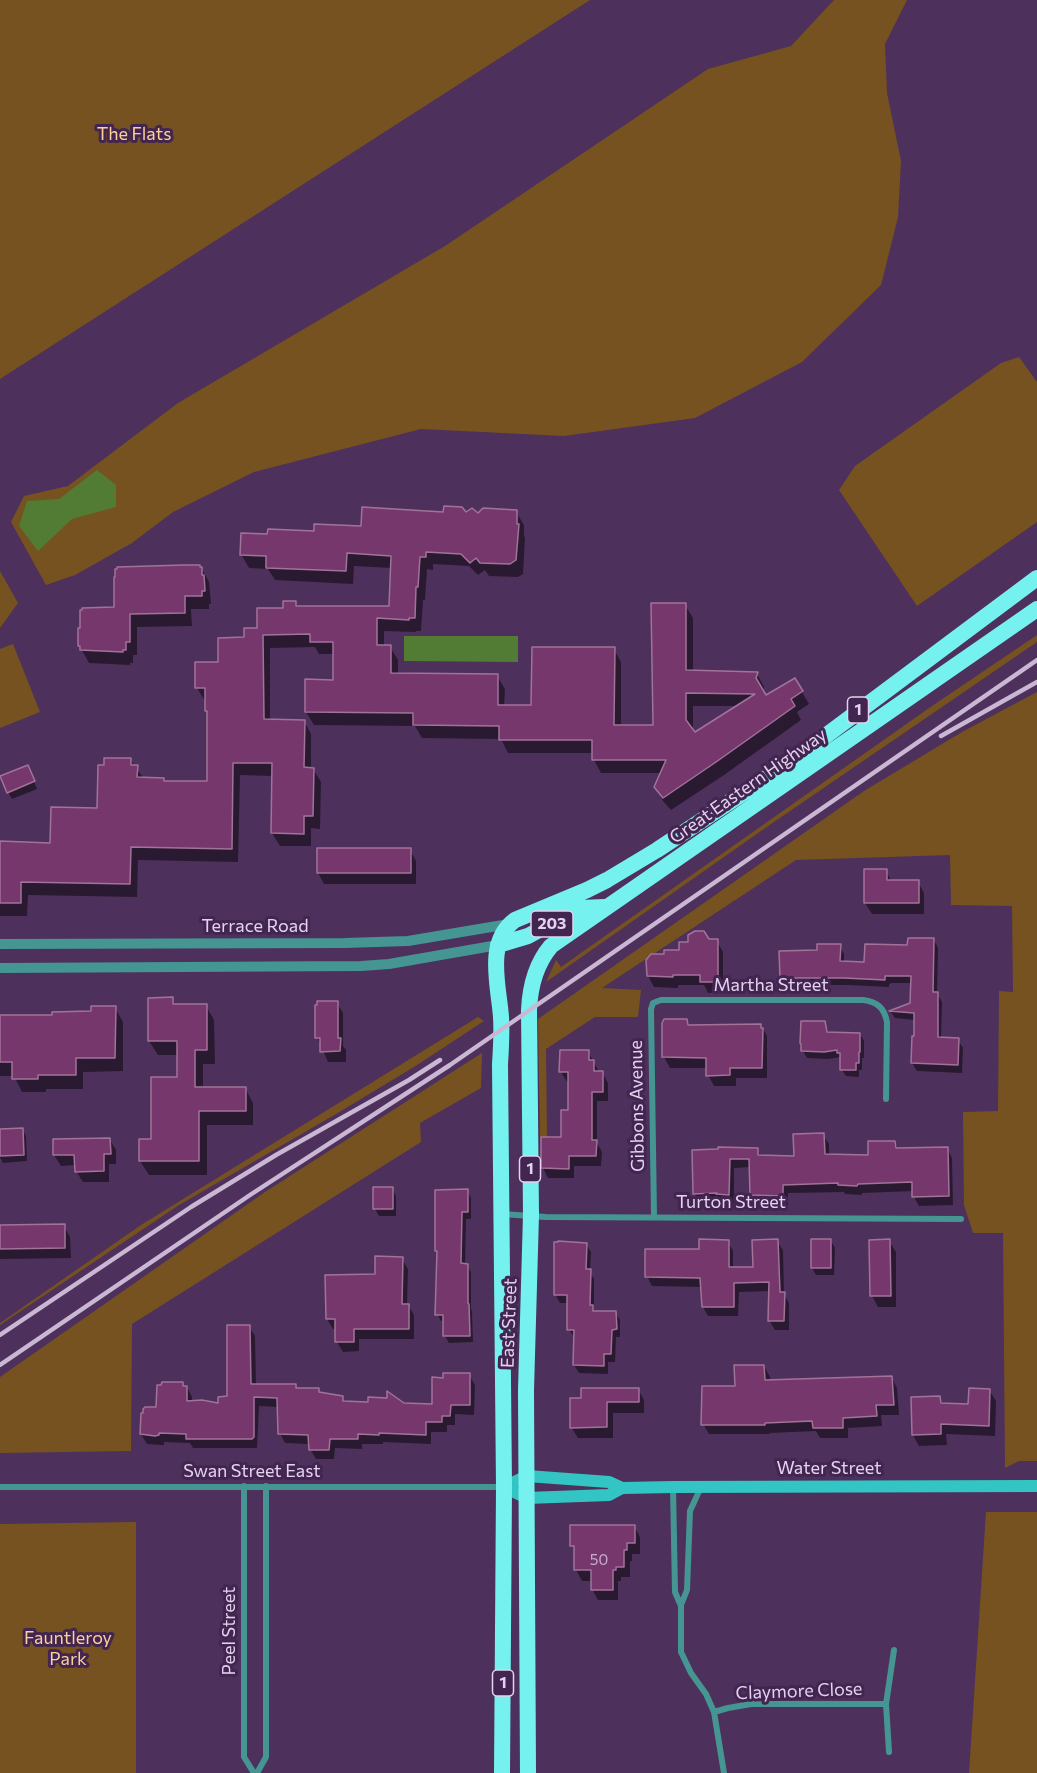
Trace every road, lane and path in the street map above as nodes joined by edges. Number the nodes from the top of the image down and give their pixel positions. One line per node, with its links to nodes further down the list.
1 (1037, 578): 4 (highway, Great Eastern Highway / 1)
2 (1037, 609): 3 (highway, Great Eastern Highway / 1)
3 (606, 907): 6 (highway, Great Eastern Highway / 203); 11 (highway, East Street / 1)
4 (509, 924): 5 (street, Terrace Road / 203); 6 (highway, East Street / 1)
5 (0, 944)
6 (498, 945): 7 (street, 203); 10 (highway, East Street / 1)
7 (0, 968)
8 (661, 1000): 9 (street, Martha Street); 12 (street, Gibbons Avenue)
9 (886, 1099)
10 (502, 1214): 11 (street, Turton Street); 19 (highway, East Street / 1)
11 (531, 1215): 12 (street, Turton Street); 14 (highway, East Street / 1)
12 (654, 1217): 13 (street, Turton Street)
13 (961, 1219)
14 (527, 1476): 19 (main road, Water Street); 22 (main road, Water Street); 23 (highway, East Street / 1)
15 (244, 1486): 16 (street, Swan Street East); 18 (street, Swan Street East); 29 (street, Peel Street)
16 (266, 1486): 19 (street, Swan Street East); 29 (street, Peel Street)
17 (1037, 1486): 21 (main road, Water Street)
18 (0, 1487)
19 (504, 1487): 23 (main road, Water Street); 30 (highway, East Street / 1)
20 (673, 1487): 21 (main road, Water Street); 22 (main road, Water Street); 24 (street)
21 (701, 1487): 24 (street)
22 (622, 1488): 23 (main road, Water Street)
23 (527, 1498): 31 (highway, East Street / 1)
24 (681, 1606): 27 (street)
25 (894, 1650): 26 (street, Claymore Close)
26 (886, 1704): 27 (street, Claymore Close); 28 (street, Claymore Close)
27 (714, 1712): 32 (street)
28 (889, 1752)
29 (255, 1773)
30 (502, 1773)
31 (528, 1773)
32 (724, 1773)

